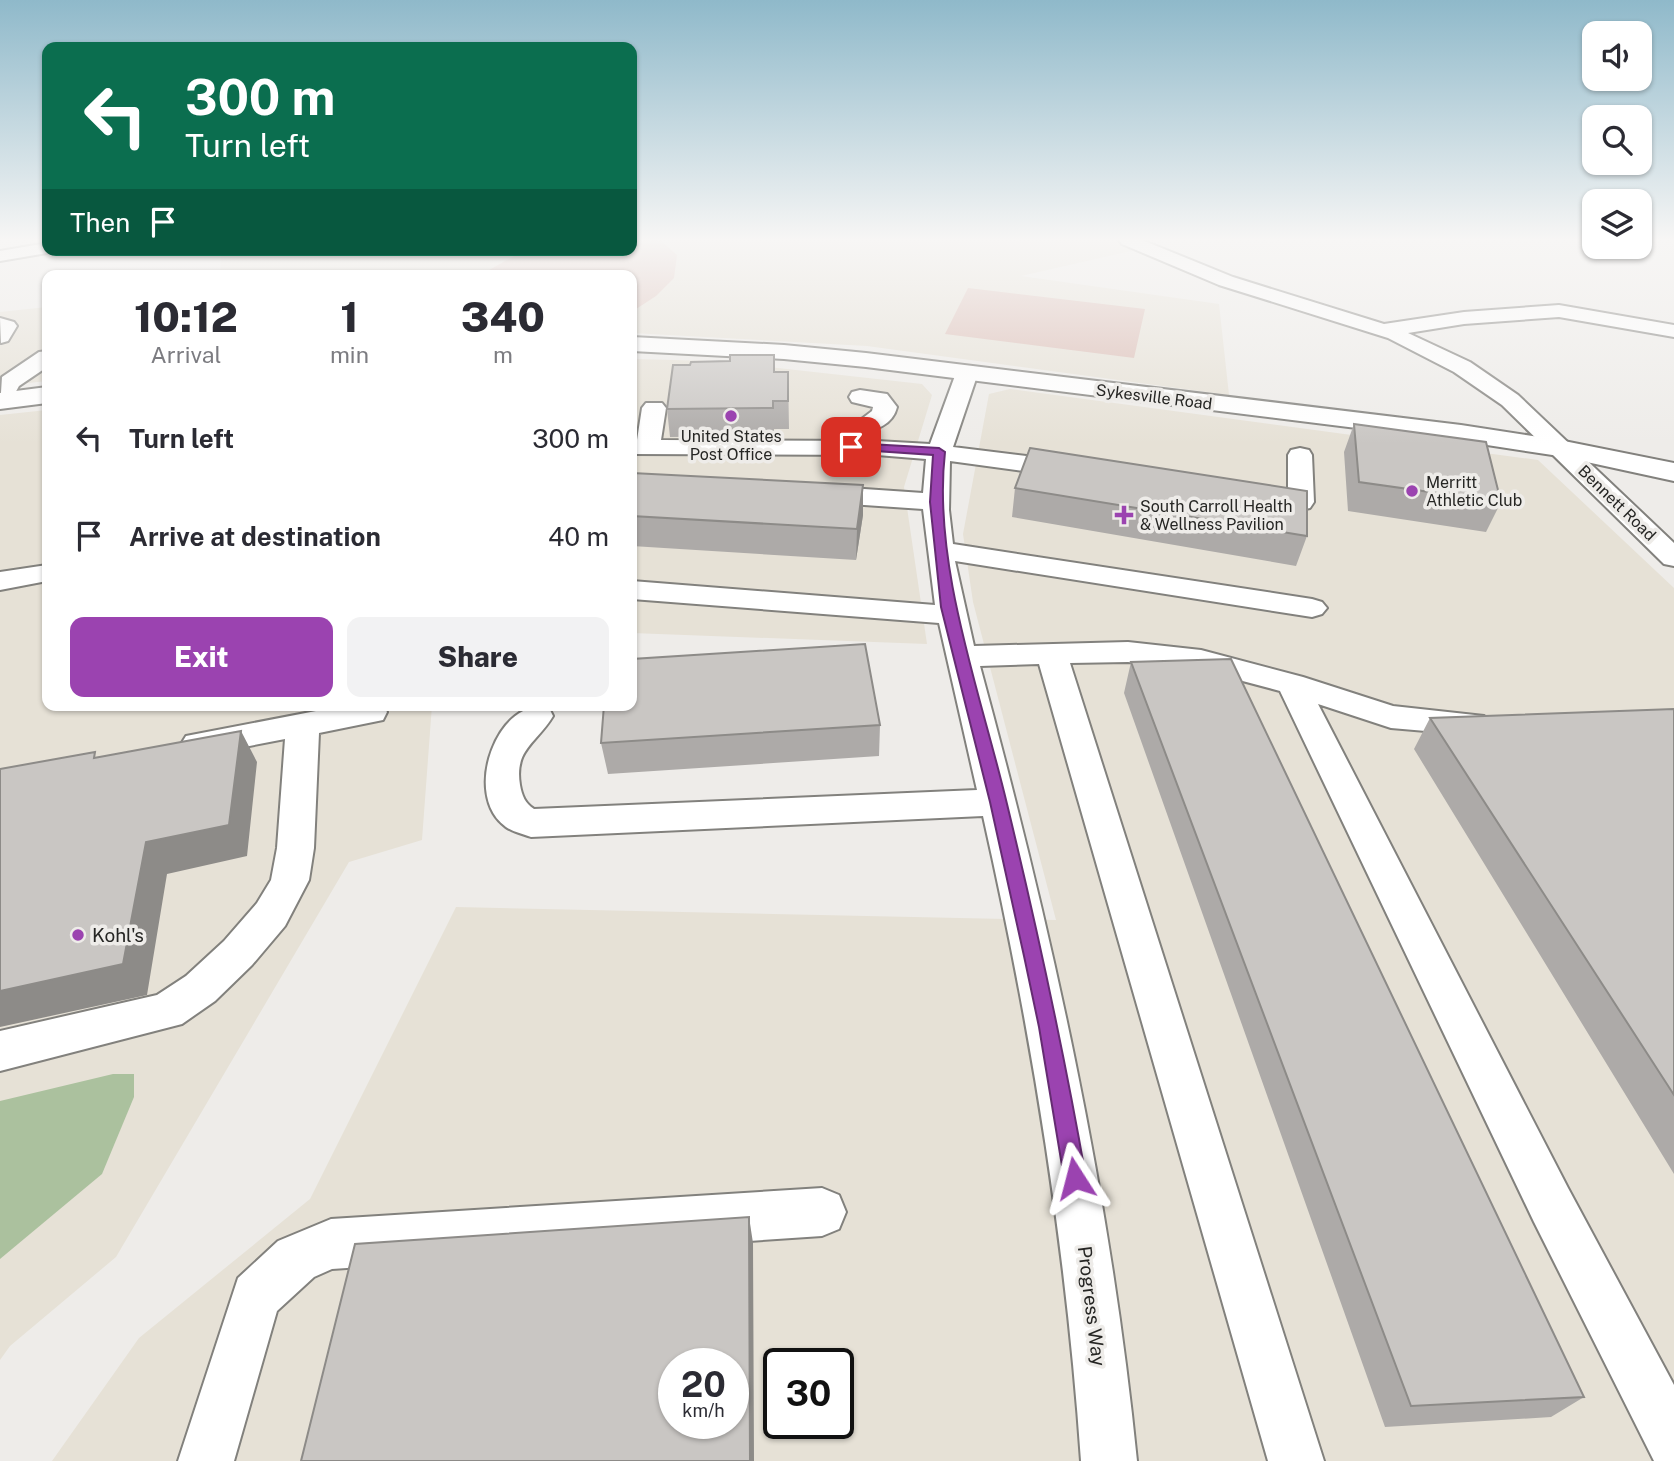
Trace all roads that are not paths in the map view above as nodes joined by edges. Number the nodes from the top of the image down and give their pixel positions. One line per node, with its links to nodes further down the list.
1 (1314, 308): 3 (street, Bennett Road)
2 (0, 324): 5 (street)
3 (1385, 330): 4 (street); 15 (street, Bennett Road)
4 (1674, 331)
5 (1, 337)
6 (637, 344): 8 (main road, Sykesville Road)
7 (42, 360): 11 (street)
8 (967, 373): 15 (main road, Sykesville Road); 16 (street, Progress Way)
9 (42, 396): 11 (main road)
10 (860, 397): 13 (street)
11 (0, 401)
12 (654, 408): 14 (street)
13 (867, 424)
14 (640, 447): 16 (street)
15 (1559, 448): 18 (main road, Sykesville Road); 24 (street, Bennett Road)
16 (939, 452): 19 (street); 22 (street, Progress Way)
17 (1300, 455): 21 (street)
18 (1674, 472)
19 (1094, 473)
20 (798, 492): 22 (street)
21 (1248, 494)
22 (937, 502): 23 (street, Progress Way)
23 (941, 551): 28 (street); 29 (street, Progress Way)
24 (1674, 558)
25 (42, 574): 26 (street)
26 (0, 581)
27 (637, 590): 29 (street)
28 (1312, 608)
29 (951, 615): 31 (street, Progress Way)
30 (1051, 653): 31 (street); 32 (street); 44 (street)
31 (961, 656): 38 (street, Progress Way)
32 (1292, 684): 35 (street); 41 (street)
33 (371, 712): 36 (street)
34 (537, 716): 38 (street)
35 (1504, 723)
36 (303, 725): 37 (street); 39 (street)
37 (162, 751)
38 (998, 802): 43 (street, Progress Way)
39 (0, 1051)
40 (822, 1212): 42 (street)
41 (1674, 1441)
42 (206, 1461)
43 (1110, 1461)
44 (1296, 1461)

